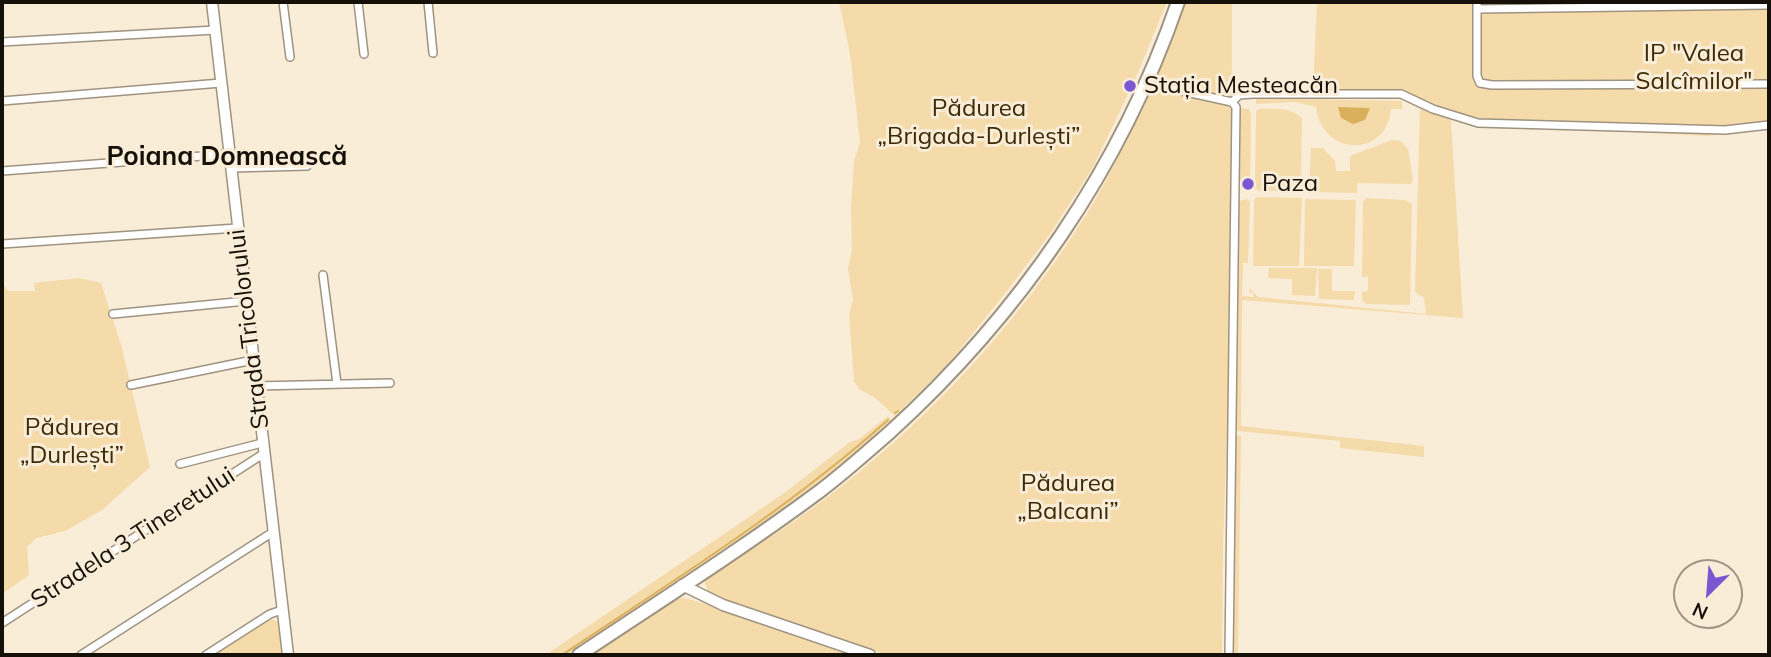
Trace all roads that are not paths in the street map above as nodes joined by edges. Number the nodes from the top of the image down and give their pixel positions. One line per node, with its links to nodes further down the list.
1 (212, 2): 8 (street, Strada Tricolorului)
2 (283, 2): 12 (street)
3 (358, 2): 11 (street)
4 (428, 2): 10 (street)
5 (1178, 2): 14 (highway)
6 (1476, 5): 7 (street); 15 (street)
7 (1769, 5)
8 (215, 30): 9 (street); 13 (street, Strada Tricolorului)
9 (2, 42)
10 (433, 53)
11 (364, 54)
12 (290, 57)
13 (221, 83): 16 (street); 19 (street, Strada Tricolorului)
14 (1145, 83): 17 (street); 36 (highway)
15 (1769, 84)
16 (2, 101)
17 (1231, 102): 18 (street); 44 (street)
18 (1769, 125)
19 (229, 154): 21 (street, Strada Tricolorului); 22 (street)
20 (307, 166): 21 (street)
21 (231, 168): 23 (street, Strada Tricolorului)
22 (2, 171)
23 (237, 228): 24 (street); 26 (street, Strada Tricolorului)
24 (2, 244)
25 (323, 275): 30 (street)
26 (246, 301): 27 (street); 28 (street, Strada Tricolorului)
27 (113, 314)
28 (253, 360): 31 (street); 32 (street, Strada Tricolorului)
29 (390, 383): 30 (street)
30 (337, 384): 32 (street)
31 (131, 385)
32 (256, 386): 33 (street, Strada Tricolorului)
33 (263, 449): 34 (street, Stradela 3 Tineretului); 35 (street, Strada Tricolorului); 38 (street, Stradela 3 Tineretului)
34 (180, 464)
35 (273, 532): 37 (street, Strada Tricolorului); 39 (street)
36 (682, 585): 42 (highway); 43 (street)
37 (282, 610): 40 (street); 41 (street, Strada Tricolorului)
38 (2, 623)
39 (81, 655)
40 (206, 655)
41 (288, 655)
42 (579, 655)
43 (870, 655)
44 (1228, 655)

